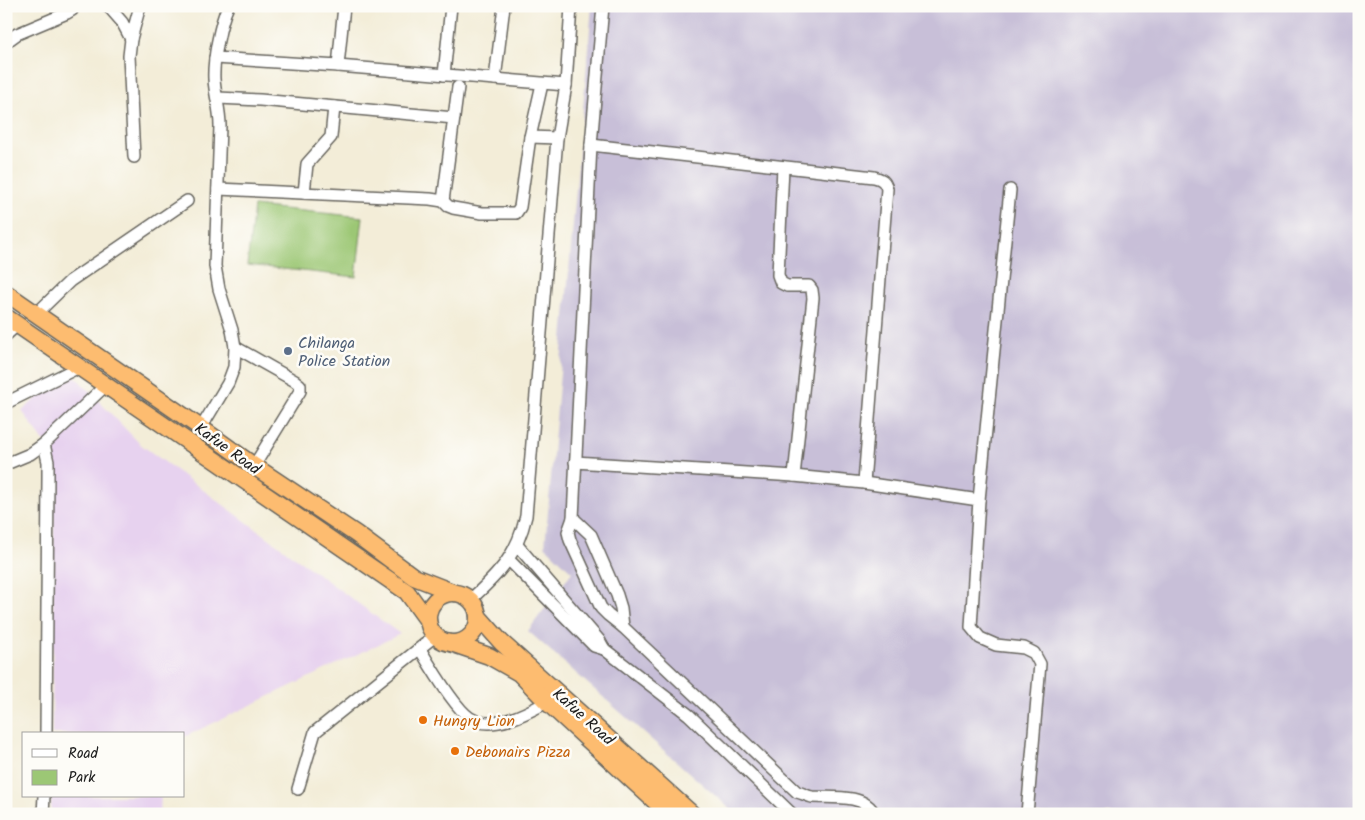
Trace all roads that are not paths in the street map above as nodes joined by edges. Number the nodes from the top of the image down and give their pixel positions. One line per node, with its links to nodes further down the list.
1 (74, 6): 11 (street)
2 (108, 6): 10 (street)
3 (140, 6): 10 (street)
4 (228, 6): 12 (street)
5 (344, 6): 13 (street)
6 (451, 6): 14 (street)
7 (504, 6): 15 (street)
8 (571, 6): 17 (street)
9 (603, 6): 24 (street)
10 (131, 39): 25 (street)
11 (6, 42)
12 (215, 58): 13 (street); 19 (street)
13 (338, 66): 14 (street)
14 (444, 75): 15 (street)
15 (495, 79): 16 (street)
16 (542, 84): 17 (street); 22 (street)
17 (566, 85): 23 (street)
18 (458, 87): 21 (street)
19 (218, 98): 20 (street); 27 (street)
20 (334, 107): 21 (street); 29 (street)
21 (454, 118): 31 (street)
22 (530, 137): 23 (street); 31 (street)
23 (557, 138): 48 (street)
24 (591, 146): 26 (street); 41 (street)
25 (134, 157)
26 (783, 167): 44 (street); 45 (street)
27 (218, 189): 29 (street); 35 (street)
28 (1010, 190): 46 (street)
29 (304, 193): 31 (street)
30 (187, 201): 33 (street)
31 (444, 201)
32 (6, 293): 33 (highway, Kafue Road)
33 (35, 315): 39 (highway, Kafue Road)
34 (10, 326): 36 (highway, Kafue Road)
35 (236, 347): 39 (street); 43 (street)
36 (79, 367): 37 (highway, Kafue Road); 38 (street)
37 (106, 385): 40 (street); 53 (highway, Kafue Road)
38 (6, 403)
39 (201, 428): 43 (highway, Kafue Road)
40 (44, 444): 42 (street); 60 (street)
41 (574, 462): 44 (street); 47 (street)
42 (6, 464)
43 (254, 466): 50 (highway, Kafue Road)
44 (794, 476): 45 (street)
45 (864, 483): 46 (street)
46 (979, 500): 68 (street)
47 (573, 518): 54 (street); 54 (street)
48 (517, 545): 49 (street); 58 (street)
49 (510, 560): 51 (street); 58 (street)
50 (455, 593): 51 (highway); 53 (highway)
51 (470, 600): 52 (highway)
52 (478, 616): 56 (highway); 65 (highway, Kafue Road)
53 (428, 621): 55 (highway)
54 (623, 627): 67 (street)
55 (436, 636): 56 (highway); 57 (street)
56 (451, 643): 59 (highway, Kafue Road)
57 (420, 649): 59 (street); 61 (street)
58 (604, 649): 66 (street)
59 (547, 702): 64 (highway, Kafue Road)
60 (46, 732)
61 (298, 789)
62 (44, 798): 63 (street)
63 (43, 814)
64 (669, 814)
65 (692, 814)
66 (792, 814)
67 (874, 814)
68 (1027, 814)

